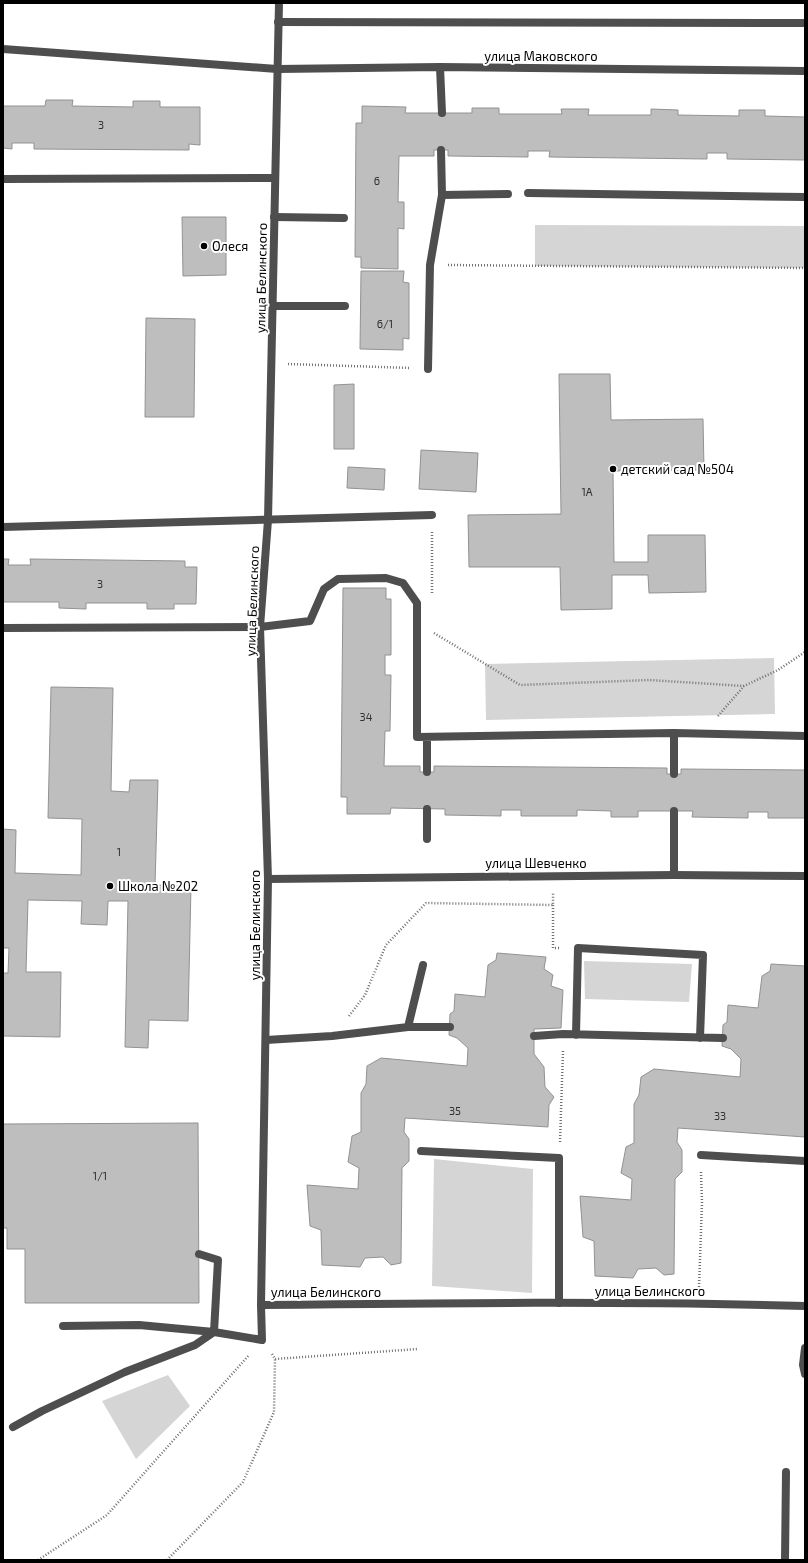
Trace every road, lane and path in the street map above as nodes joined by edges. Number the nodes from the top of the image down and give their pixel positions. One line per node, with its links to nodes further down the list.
1 (279, 3): 2 (street, улица Белинского)
2 (278, 22): 3 (street); 6 (street, улица Белинского)
3 (805, 23)
4 (3, 49): 6 (street, улица Маковского)
5 (440, 67): 6 (street, улица Маковского); 7 (street, улица Маковского); 8 (street)
6 (277, 70): 10 (street, улица Белинского)
7 (805, 71)
8 (442, 113)
9 (441, 150): 14 (street)
10 (274, 178): 11 (street); 16 (street, улица Белинского)
11 (3, 179)
12 (528, 193): 15 (street)
13 (508, 194): 14 (street)
14 (442, 195): 18 (street)
15 (805, 197)
16 (274, 217): 17 (street); 20 (street, улица Белинского)
17 (344, 218)
18 (430, 265): 19 (path); 23 (street)
19 (805, 268)
20 (273, 306): 21 (street); 22 (street, улица Белинского)
21 (345, 306)
22 (272, 364): 23 (path); 25 (street, улица Белинского)
23 (428, 369)
24 (432, 515): 25 (street); 27 (path)
25 (268, 520): 26 (street); 29 (street, улица Белинского)
26 (3, 527)
27 (432, 585)
28 (417, 623): 29 (street); 32 (path); 36 (street)
29 (260, 627): 30 (street); 45 (street, улица Белинского)
30 (3, 628)
31 (805, 652): 32 (path)
32 (744, 686): 34 (path)
33 (674, 733): 34 (street); 36 (street); 38 (street)
34 (702, 734): 35 (street)
35 (805, 736)
36 (427, 737): 37 (street)
37 (427, 772)
38 (674, 774)
39 (427, 809): 41 (street)
40 (674, 811): 42 (street)
41 (427, 839)
42 (674, 874): 43 (street, улица Шевченко); 44 (street, улица Шевченко)
43 (553, 875): 45 (street, улица Шевченко); 46 (path)
44 (805, 876)
45 (268, 878): 57 (street, улица Белинского)
46 (553, 905): 47 (path); 53 (path)
47 (553, 948)
48 (423, 965): 49 (street)
49 (408, 1027): 50 (street); 53 (street)
50 (450, 1027)
51 (563, 1034): 52 (street); 54 (street); 60 (path)
52 (576, 1035): 55 (street); 55 (street)
53 (332, 1036): 57 (street)
54 (534, 1036)
55 (700, 1038): 56 (street)
56 (723, 1038)
57 (266, 1040): 65 (street, улица Белинского)
58 (421, 1151): 60 (street)
59 (701, 1155): 61 (street); 64 (path)
60 (559, 1158): 63 (street)
61 (805, 1161)
62 (198, 1254): 68 (street)
63 (559, 1303): 64 (street, улица Белинского); 65 (street, улица Белинского)
64 (698, 1303): 66 (street, улица Белинского)
65 (261, 1305): 69 (street)
66 (805, 1306)
67 (63, 1326): 68 (street)
68 (214, 1332): 69 (street); 74 (street)
69 (262, 1340): 72 (path); 76 (path)
70 (805, 1348): 73 (street)
71 (418, 1349): 72 (path)
72 (275, 1359): 77 (path)
73 (805, 1374)
74 (13, 1427)
75 (786, 1472): 78 (street)
76 (38, 1560)
77 (166, 1560)
78 (785, 1560)

